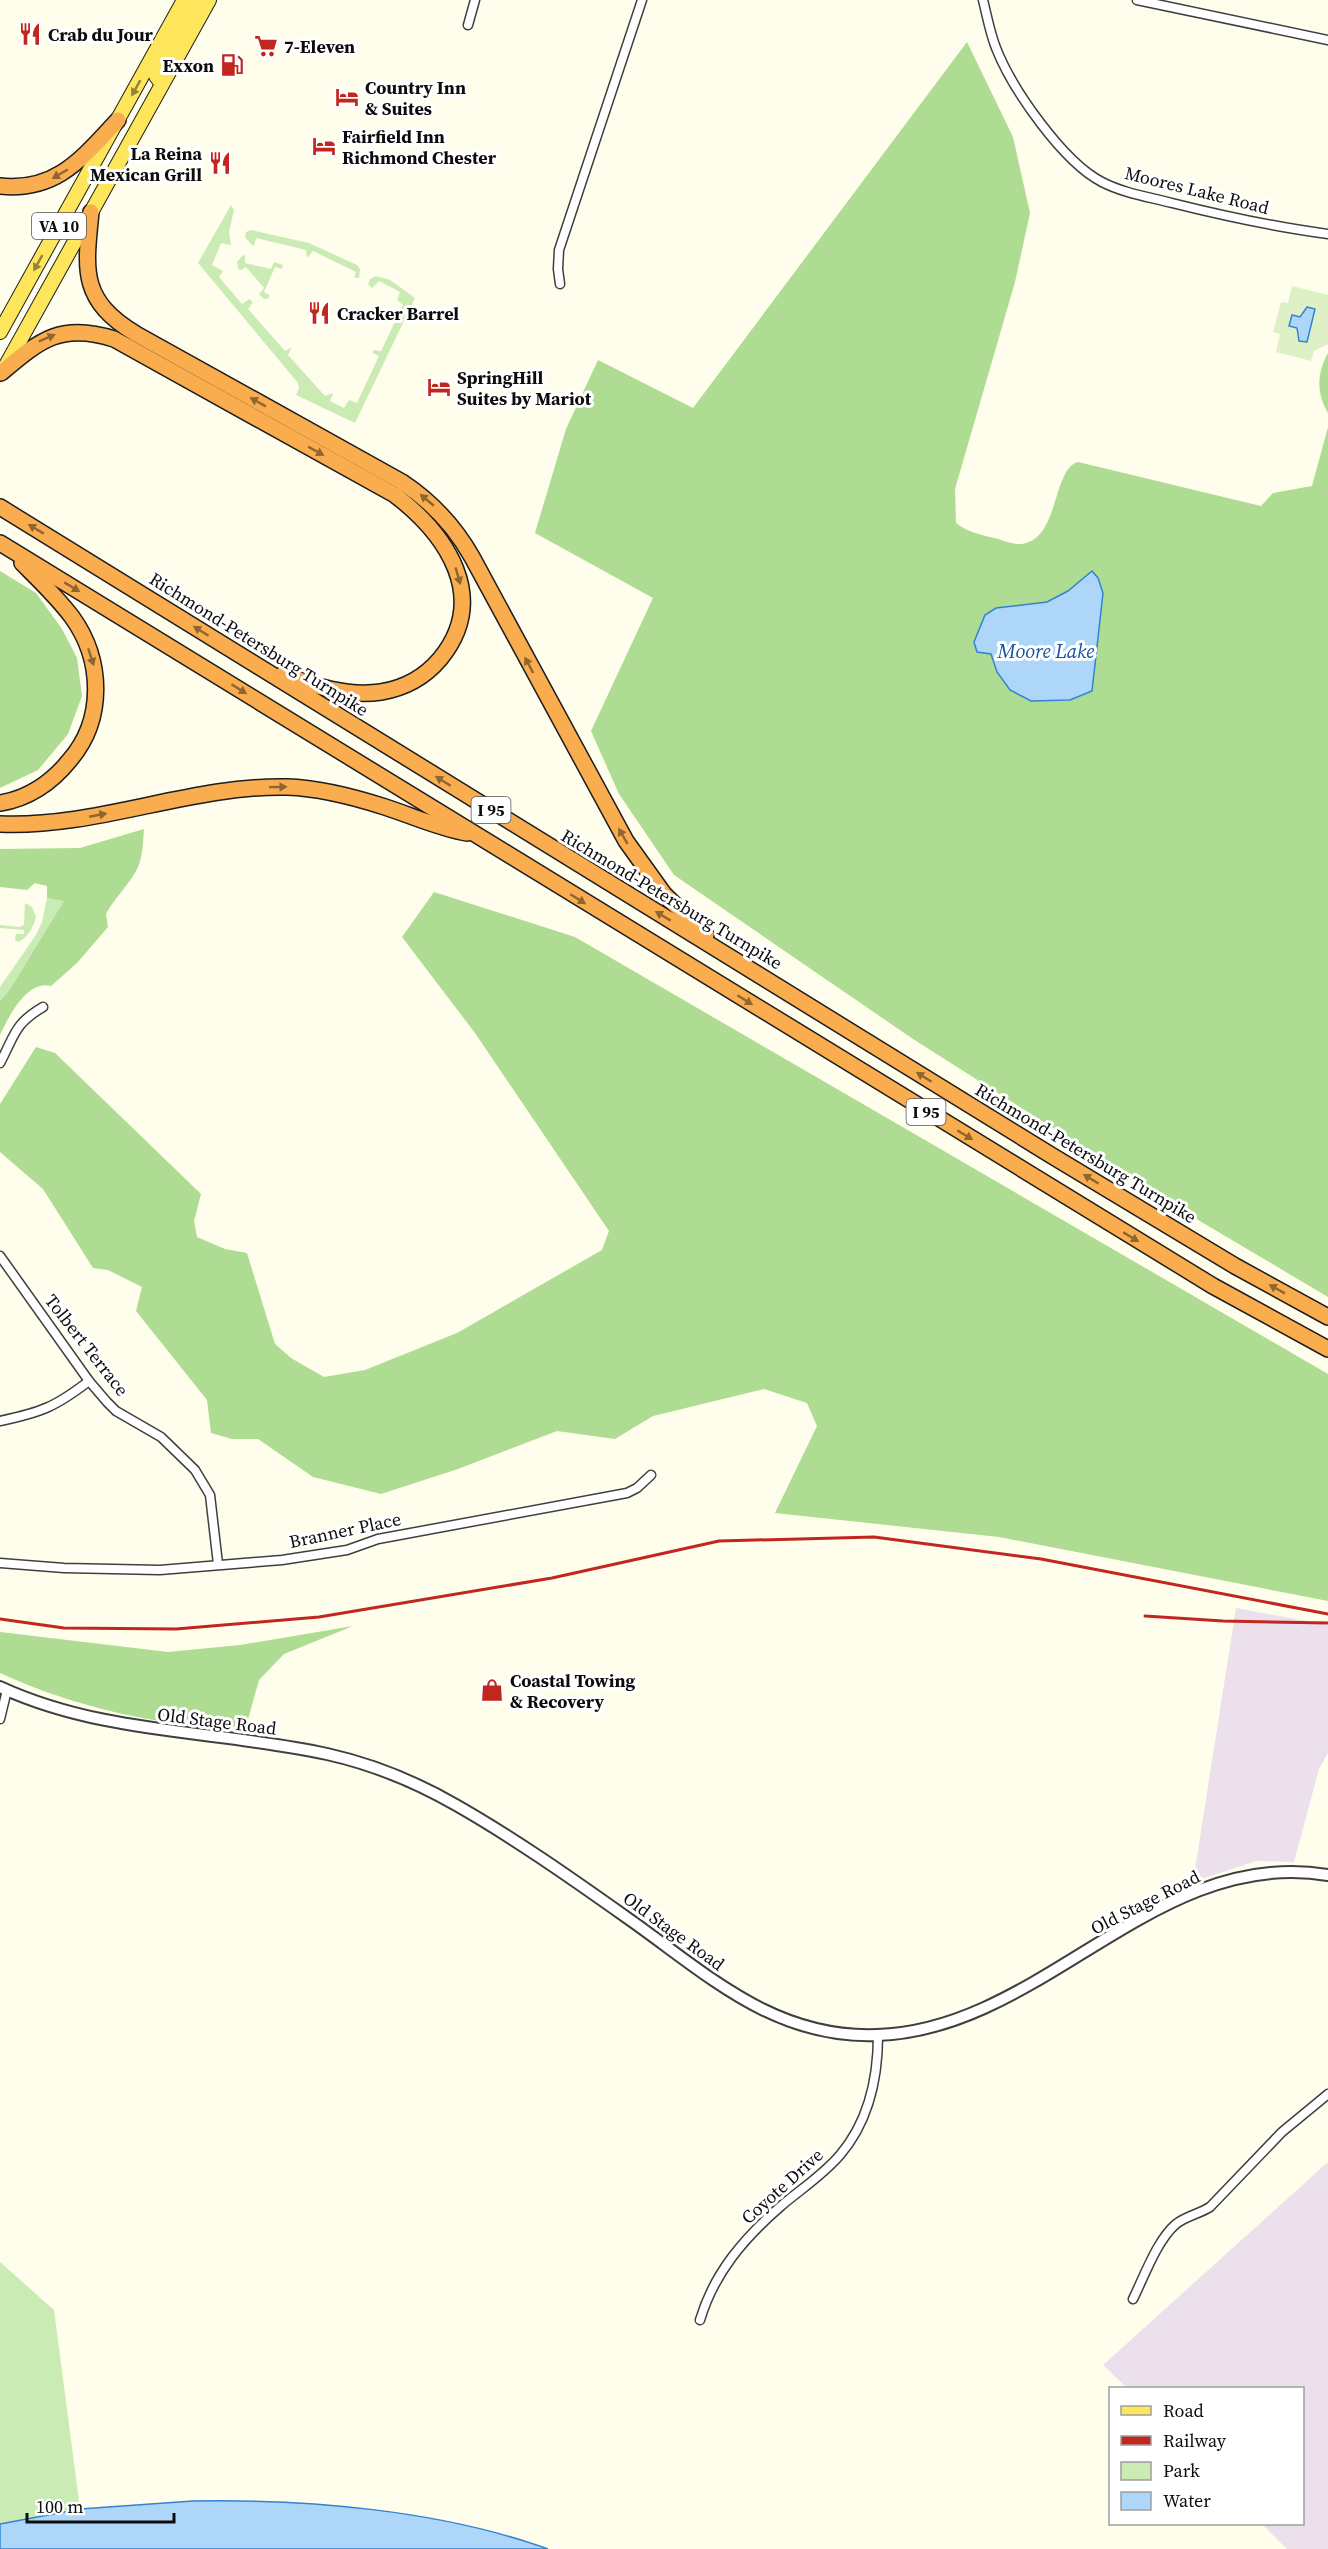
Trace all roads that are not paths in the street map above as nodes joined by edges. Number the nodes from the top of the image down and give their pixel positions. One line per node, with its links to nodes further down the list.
1 (184, 0): 11 (main road, VA 10, one-way to 11)
2 (194, 0): 10 (main road)
3 (209, 0): 10 (main road, VA 10)
4 (476, 0): 8 (street)
5 (642, 0): 15 (street)
6 (983, 0): 14 (street, Moores Lake Road)
7 (1141, 0): 9 (street)
8 (468, 24)
9 (1328, 40)
10 (162, 84): 13 (main road, VA 10)
11 (118, 120): 12 (highway, one-way to 12); 16 (main road, VA 10, one-way to 16)
12 (0, 186)
13 (91, 212): 17 (main road, VA 10); 24 (highway, one-way to 13)
14 (1328, 234)
15 (560, 284)
16 (0, 332)
17 (1, 373): 20 (highway, one-way to 20)
18 (0, 507): 20 (highway, Richmond-Petersburg Turnpike / I 95, one-way to 18)
19 (2, 544): 21 (highway, one-way to 21); 23 (highway, I 95, one-way to 23)
20 (251, 662): 24 (highway, Richmond-Petersburg Turnpike / I 95, one-way to 20)
21 (0, 803)
22 (0, 824): 23 (highway, one-way to 23)
23 (475, 835): 29 (highway, I 95, one-way to 29)
24 (731, 957): 28 (highway, Richmond-Petersburg Turnpike / I 95, one-way to 24)
25 (43, 1007): 26 (street)
26 (0, 1062)
27 (0, 1256): 30 (street, Tolbert Terrace)
28 (1328, 1317)
29 (1328, 1349)
30 (89, 1381): 31 (street); 34 (street, Tolbert Terrace)
31 (0, 1421)
32 (651, 1475): 34 (street, Branner Place)
33 (0, 1563): 34 (street, Branner Place)
34 (218, 1564)
35 (3, 1688): 36 (street); 38 (street, Old Stage Road)
36 (0, 1719)
37 (1328, 1875): 38 (street, Old Stage Road)
38 (878, 2035): 41 (street, Coyote Drive)
39 (1328, 2094): 40 (street)
40 (1132, 2299)
41 (700, 2320)

